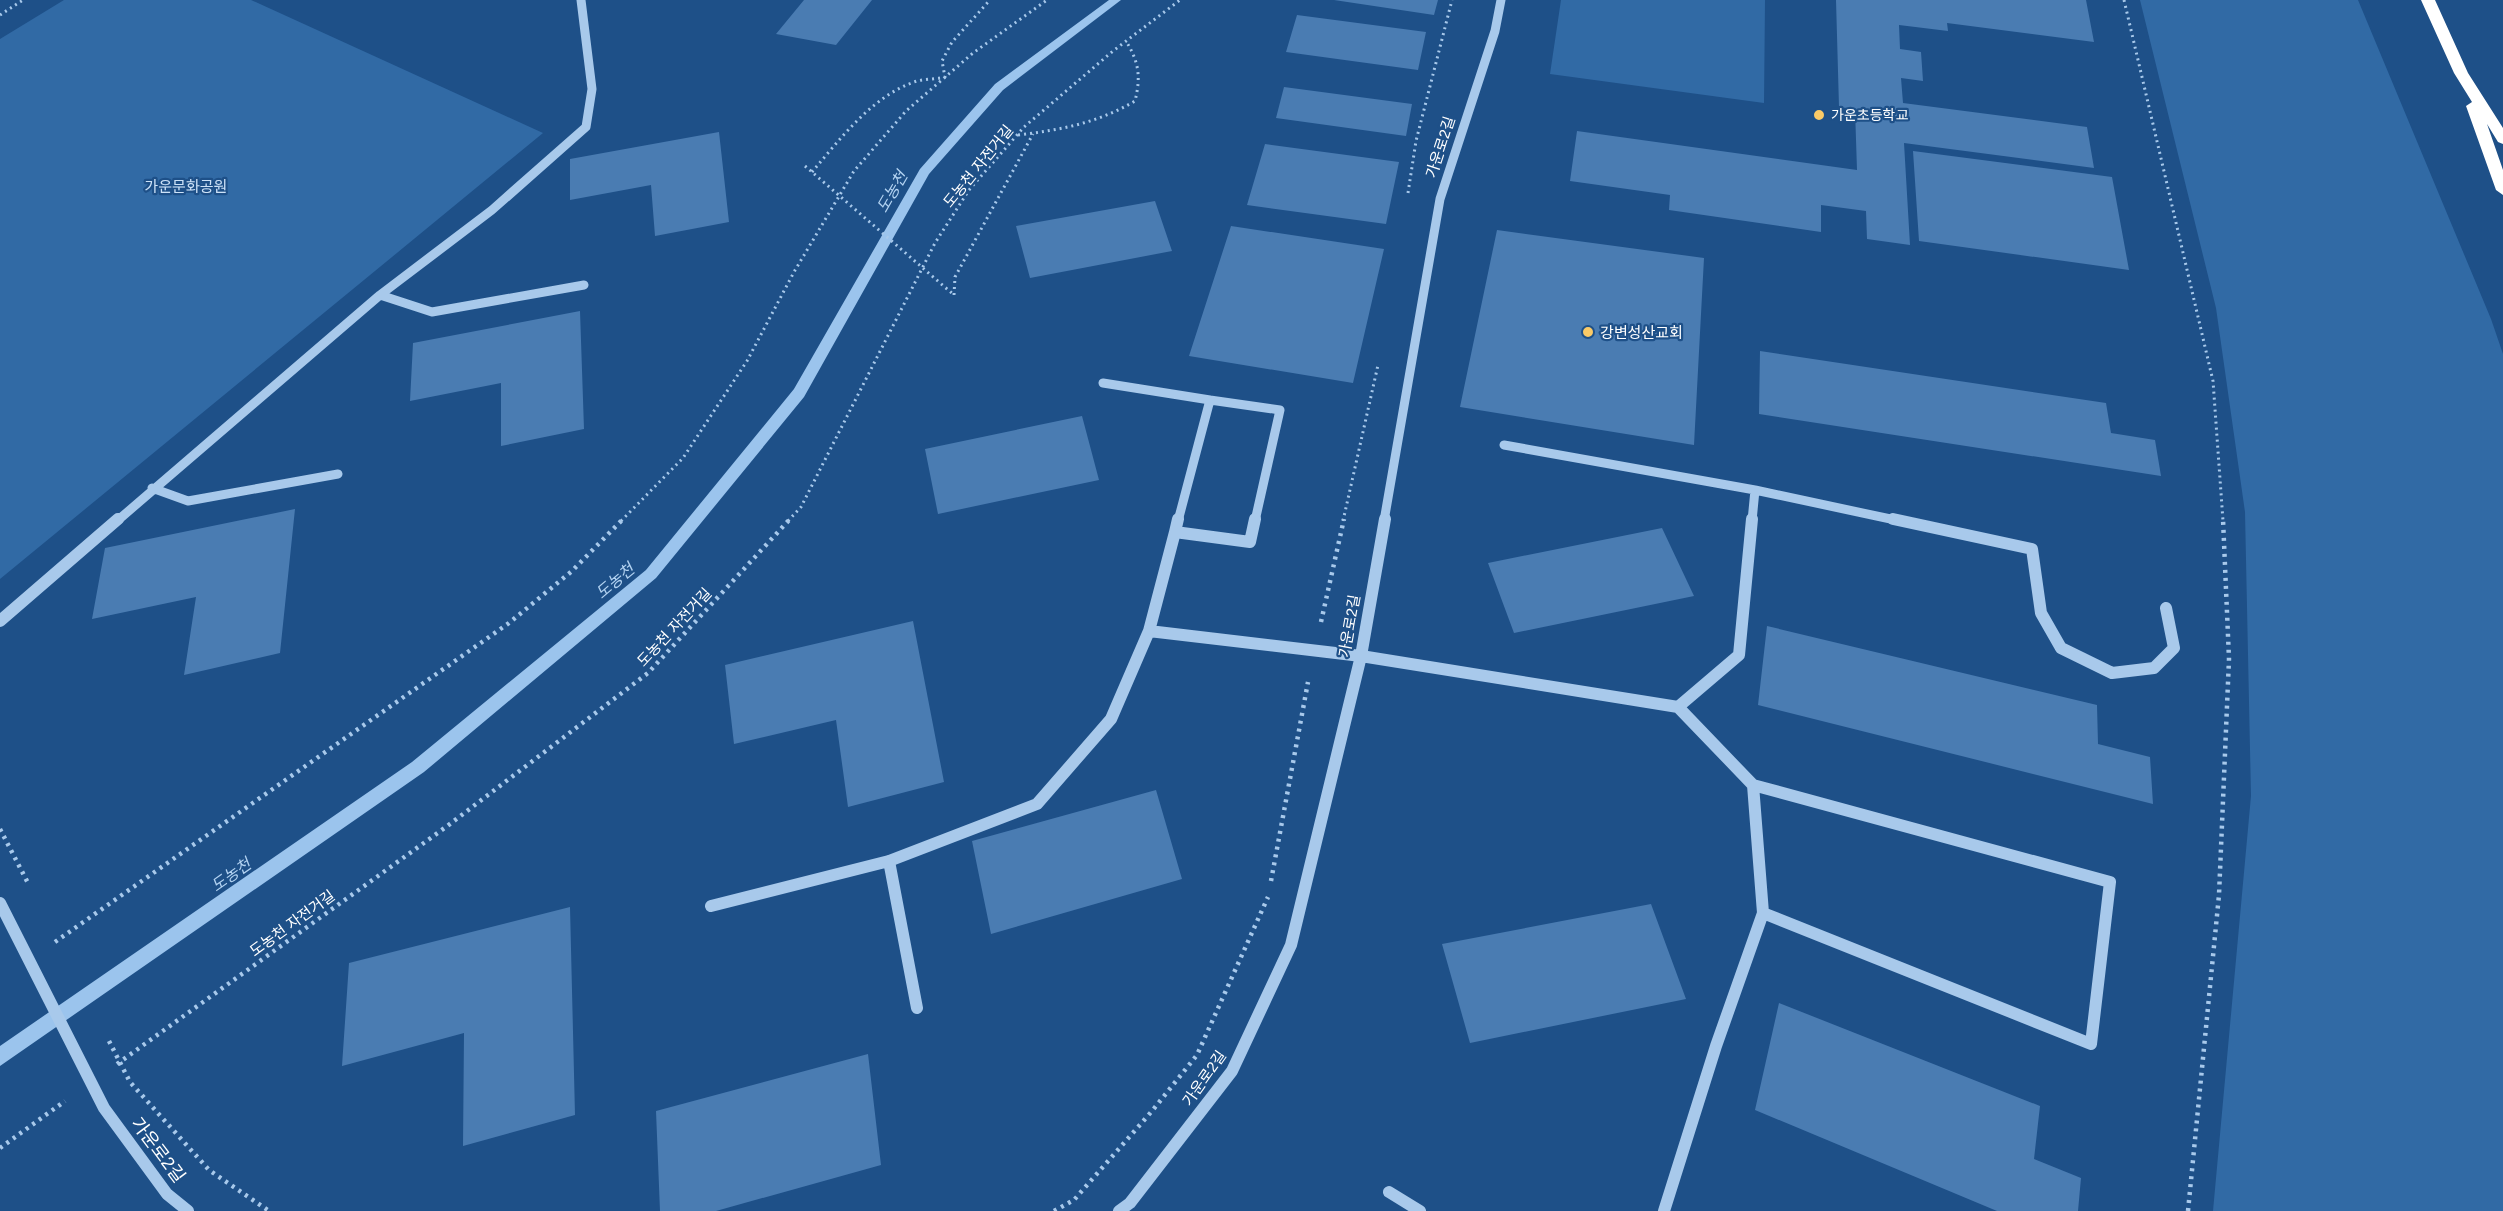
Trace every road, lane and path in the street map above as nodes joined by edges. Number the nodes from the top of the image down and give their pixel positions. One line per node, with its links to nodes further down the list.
1 (23, 0): 9 (path)
2 (581, 0): 20 (street)
3 (990, 0): 12 (path)
4 (1047, 0): 12 (path)
5 (1180, 0): 10 (path, 도농천 자전거길)
6 (1501, 0): 31 (street, 가운로2길)
7 (2124, 0): 52 (path)
8 (2428, 0): 11 (highway)
9 (0, 15)
10 (1126, 41): 13 (path); 14 (path, 도농천 자전거길)
11 (2461, 73): 15 (highway); 18 (highway)
12 (945, 77): 17 (path); 40 (path)
13 (1033, 133): 14 (path); 17 (path)
14 (1018, 135): 42 (path, 도농천 자전거길)
15 (2503, 139)
16 (805, 166): 17 (path)
17 (812, 172)
18 (2503, 190)
19 (584, 285): 20 (street)
20 (380, 295): 25 (street)
21 (1103, 383): 22 (street)
22 (1210, 399): 27 (street); 27 (street)
23 (1504, 445): 26 (street)
24 (338, 474): 25 (street)
25 (152, 488): 29 (street)
26 (1755, 490): 28 (street); 32 (street)
27 (1174, 532): 30 (street)
28 (2166, 608)
29 (0, 621)
30 (1149, 631): 31 (street); 36 (street)
31 (1360, 656): 32 (street); 50 (street, 가운로2길)
32 (1678, 707): 33 (street)
33 (1753, 785): 39 (street); 39 (street)
34 (0, 829): 35 (path)
35 (13, 855)
36 (889, 861): 38 (street); 41 (street)
37 (0, 903): 48 (street, 가운로2길)
38 (711, 906)
39 (1763, 913): 47 (street)
40 (49, 946)
41 (917, 1008)
42 (112, 1067)
43 (130, 1082): 49 (path)
44 (75, 1094): 45 (path)
45 (0, 1148)
46 (1389, 1192): 51 (street)
47 (1669, 1209)
48 (188, 1211)
49 (269, 1211)
50 (1119, 1211)
51 (1420, 1211)
52 (2188, 1211)

